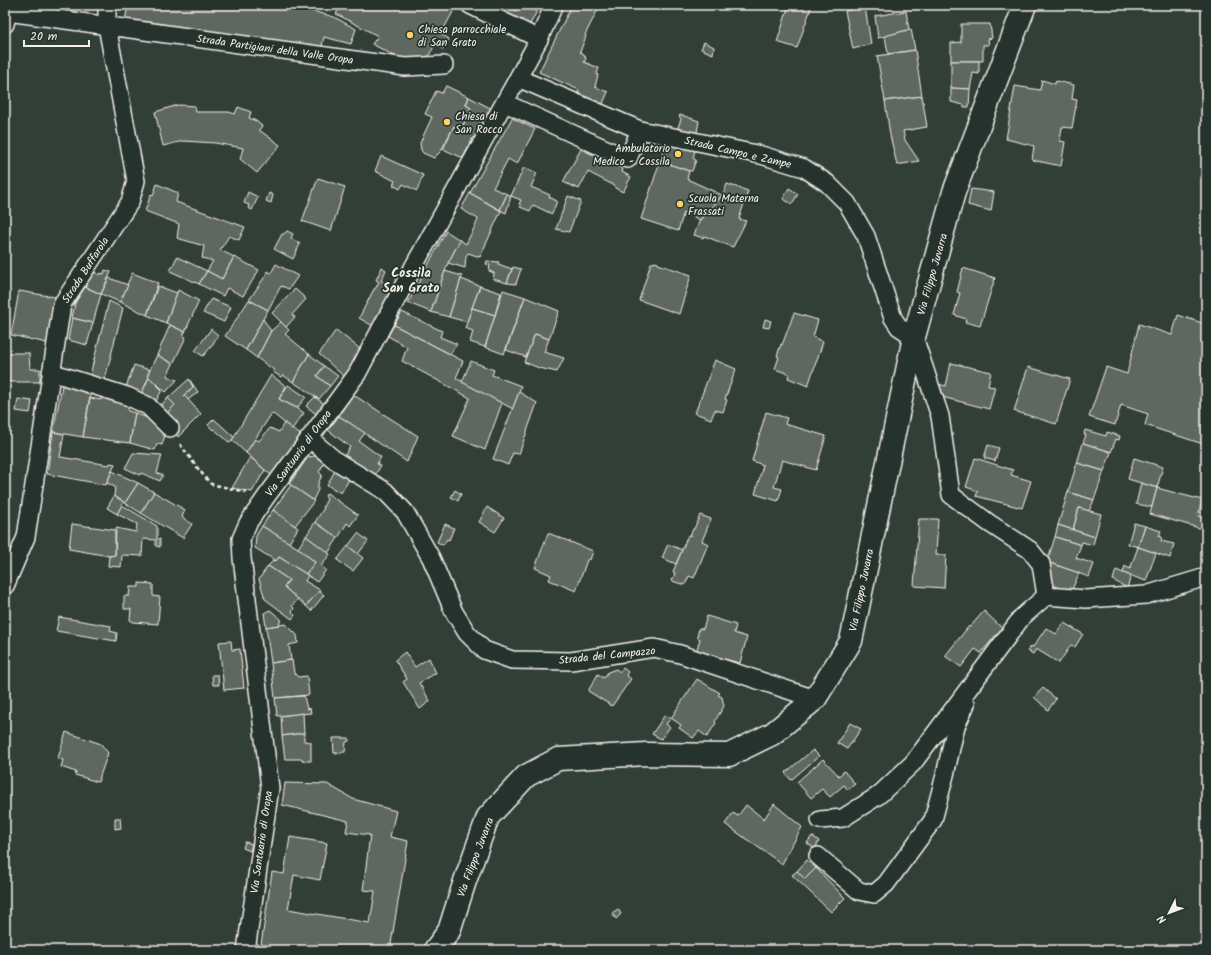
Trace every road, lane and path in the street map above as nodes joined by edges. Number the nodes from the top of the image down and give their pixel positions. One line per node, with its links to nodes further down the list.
1 (107, 5): 6 (street, Strada Buffarola)
2 (470, 5): 7 (street)
3 (554, 5): 7 (street, Via Santuario di Oropa)
4 (1025, 5): 12 (main road, Via Filippo Juvarra)
5 (5, 24): 6 (street, Strada Partigiani della Valle Oropa)
6 (107, 26): 8 (street, Strada Partigiani della Valle Oropa); 13 (street, Strada Buffarola)
7 (539, 39): 9 (street, Via Santuario di Oropa)
8 (444, 65)
9 (518, 78): 10 (street, Via Santuario di Oropa); 11 (street, Strada Campo e Zampe)
10 (504, 103): 11 (street); 15 (street, Via Santuario di Oropa)
11 (640, 130): 12 (street, Strada Campo e Zampe)
12 (914, 336): 19 (street); 21 (main road, Via Filippo Juvarra)
13 (51, 372): 14 (street); 18 (street, Strada Buffarola)
14 (170, 428): 16 (path)
15 (309, 438): 16 (street, Via Santuario di Oropa); 21 (street, Strada del Campazzo)
16 (266, 497): 25 (street, Via Santuario di Oropa)
17 (1206, 577): 19 (street)
18 (5, 586)
19 (1046, 596): 20 (street)
20 (977, 678): 22 (street); 23 (street)
21 (815, 699): 24 (main road, Via Filippo Juvarra)
22 (820, 820)
23 (818, 856)
24 (444, 944)
25 (246, 950)

